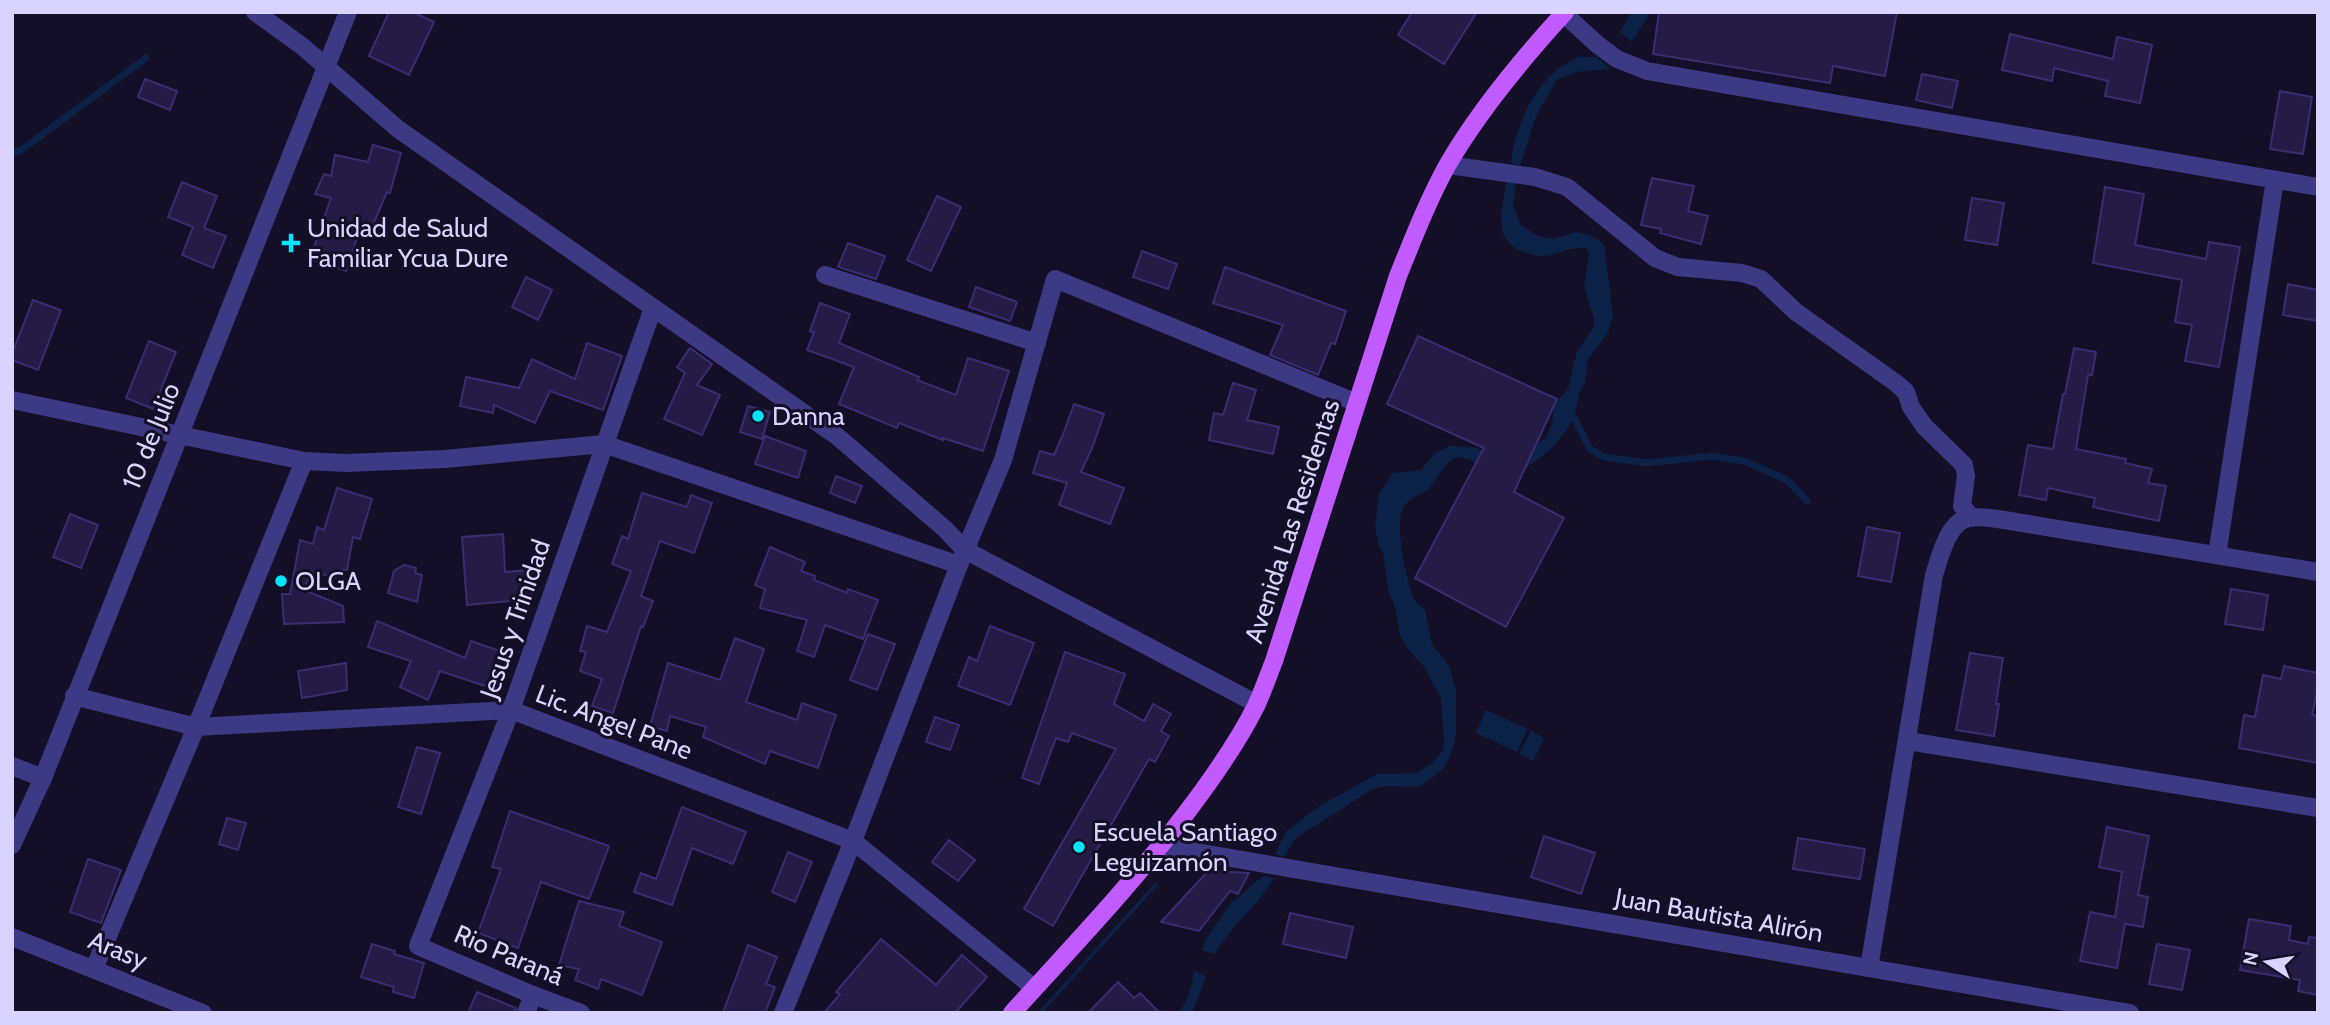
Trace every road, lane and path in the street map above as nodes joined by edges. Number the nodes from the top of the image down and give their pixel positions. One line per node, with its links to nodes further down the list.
1 (255, 12): 4 (street)
2 (348, 12): 4 (street, 10 de Julio)
3 (1564, 13): 5 (main road, Avenida Las Residentas); 6 (street)
4 (326, 68): 9 (street); 13 (street, 10 de Julio)
5 (1448, 165): 12 (main road, Avenida Las Residentas); 16 (street)
6 (2275, 180): 7 (street); 17 (street)
7 (2318, 187)
8 (825, 275): 10 (street)
9 (653, 308): 14 (street, Jesus y Trinidad); 18 (street)
10 (1037, 343): 12 (street); 18 (street)
11 (12, 400): 13 (street)
12 (1357, 403): 21 (main road, Avenida Las Residentas)
13 (180, 435): 15 (street); 20 (street, 10 de Julio)
14 (604, 444): 15 (street); 18 (street); 22 (street, Jesus y Trinidad)
15 (304, 461): 23 (street)
16 (1971, 517): 17 (street); 24 (street)
17 (2217, 555): 19 (street)
18 (962, 557): 21 (street); 28 (street)
19 (2318, 572)
20 (74, 696): 23 (street, Lic. Angel Pane); 26 (street, 10 de Julio)
21 (1257, 704): 30 (main road, Avenida Las Residentas)
22 (511, 710): 23 (street, Lic. Angel Pane); 28 (street, Lic. Angel Pane); 32 (street, Jesus y Trinidad)
23 (196, 727): 34 (street)
24 (1908, 741): 27 (street); 33 (street)
25 (12, 766): 26 (street)
26 (43, 778): 29 (street, 10 de Julio)
27 (2318, 808)
28 (853, 841): 35 (street, Lic. Angel Pane); 40 (street)
29 (12, 845)
30 (1161, 846): 33 (street, Juan Bautista Alirón); 35 (main road, Avenida Las Residentas)
31 (12, 937): 34 (street, Arasy)
32 (418, 946): 36 (street, Rio Paraná)
33 (1869, 968): 42 (street, Juan Bautista Alirón)
34 (94, 969): 37 (street, Arasy)
35 (1034, 988): 41 (main road, Avenida Las Residentas)
36 (533, 995): 38 (street); 39 (street, Rio Paraná)
37 (204, 1013)
38 (526, 1013)
39 (581, 1013)
40 (783, 1013)
41 (1012, 1013)
42 (2130, 1013)

